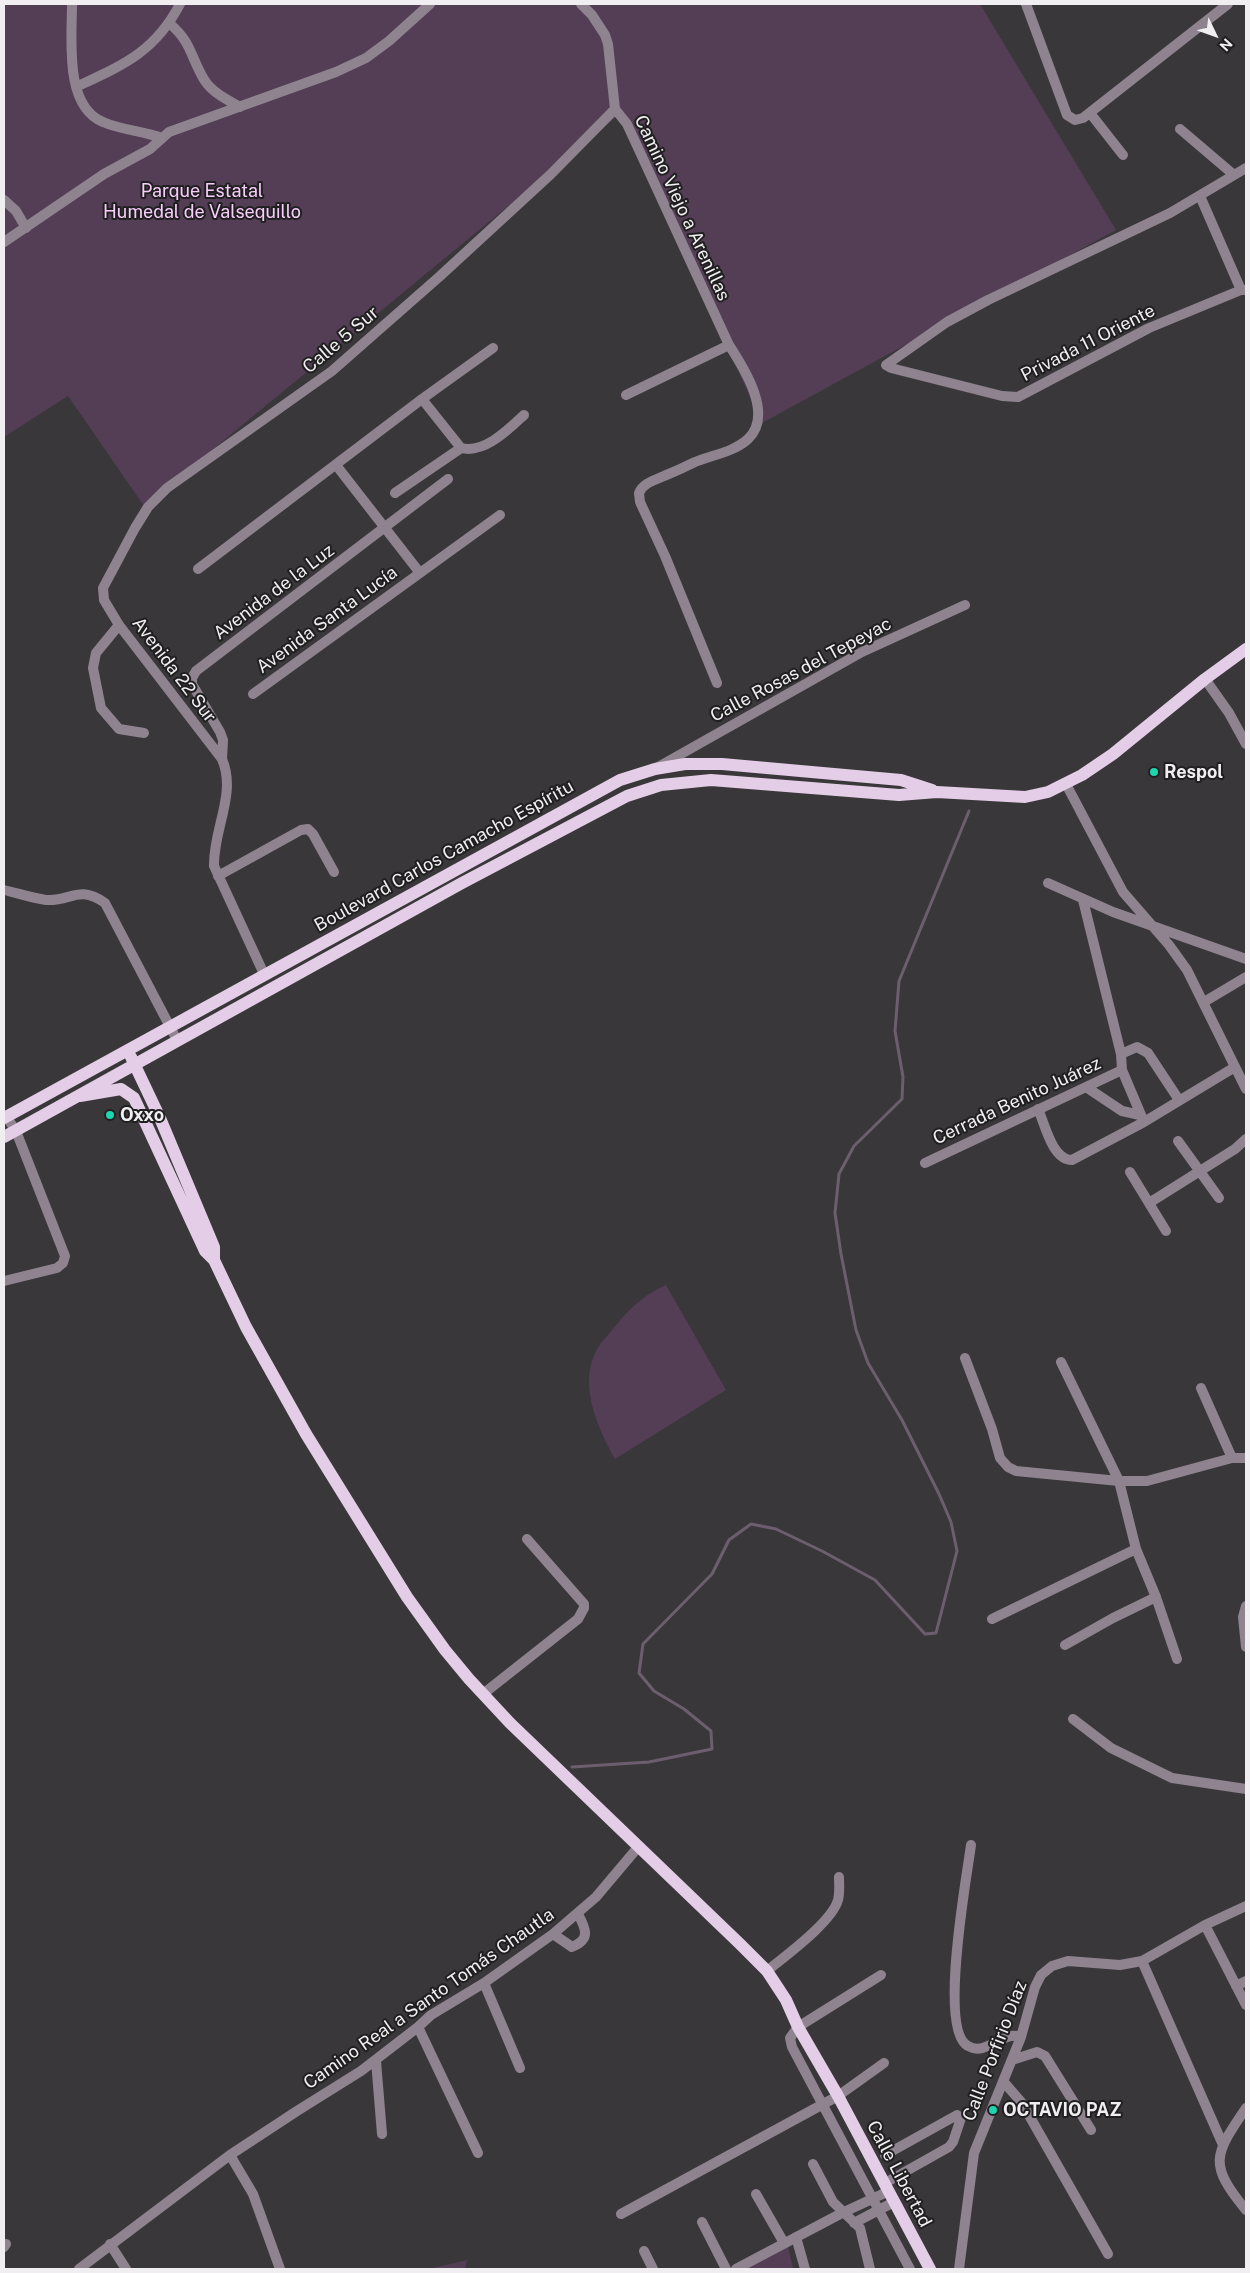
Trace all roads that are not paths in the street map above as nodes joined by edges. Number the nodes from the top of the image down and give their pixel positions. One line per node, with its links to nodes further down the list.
1 (72, 4): 8 (street)
2 (180, 4): 7 (street)
3 (430, 4): 9 (street)
4 (580, 4): 10 (street, Camino Viejo a Arenillas)
5 (1026, 4): 11 (street)
6 (1228, 4): 11 (street)
7 (170, 24): 8 (street); 9 (street)
8 (76, 87): 13 (street)
9 (240, 107): 13 (street)
10 (615, 109): 22 (street, Camino Viejo a Arenillas); 35 (street, Calle 5 Sur)
11 (1090, 113): 14 (street)
12 (1180, 128): 16 (street)
13 (162, 138): 19 (street)
14 (1123, 155)
15 (1246, 168): 16 (street)
16 (1234, 175): 17 (street)
17 (1200, 196): 21 (street); 21 (street, Privada 11 Oriente)
18 (4, 200): 19 (street)
19 (26, 228): 20 (street)
20 (4, 242)
21 (1244, 290)
22 (729, 346): 24 (street); 40 (street, Camino Viejo a Arenillas)
23 (494, 348): 25 (street)
24 (626, 395)
25 (422, 399): 27 (street); 28 (street)
26 (524, 415): 27 (street)
27 (461, 448): 30 (street)
28 (336, 464): 32 (street); 33 (street)
29 (448, 479): 32 (street, Avenida de la Luz)
30 (395, 493)
31 (500, 515): 34 (street, Avenida Santa Lucía)
32 (385, 528): 34 (street); 44 (street, Avenida de la Luz)
33 (198, 569)
34 (420, 573): 41 (street, Avenida Santa Lucía)
35 (104, 600): 37 (street, Avenida 22 Sur)
36 (965, 605): 45 (street, Calle Rosas del Tepeyac)
37 (119, 626): 42 (street); 44 (street, Avenida 22 Sur)
38 (1246, 649): 39 (main road, Boulevard Carlos Camacho Espíritu)
39 (1205, 679): 43 (street); 46 (main road, Boulevard Carlos Camacho Espíritu)
40 (717, 683)
41 (253, 694)
42 (144, 733)
43 (1246, 744)
44 (222, 759): 49 (street)
45 (655, 768): 47 (main road, Boulevard Carlos Camacho Espíritu); 55 (main road, Boulevard Carlos Camacho Espíritu)
46 (1066, 784): 47 (main road, Boulevard Carlos Camacho Espíritu); 53 (street)
47 (937, 792): 59 (main road, Boulevard Carlos Camacho Espíritu)
48 (334, 872): 49 (street)
49 (218, 876): 55 (street)
50 (1048, 882): 52 (street)
51 (4, 890): 58 (street)
52 (1083, 900): 53 (street); 61 (street)
53 (1153, 926): 54 (street); 57 (street)
54 (1246, 959)
55 (264, 974): 58 (main road, Boulevard Carlos Camacho Espíritu)
56 (1246, 977): 57 (street)
57 (1204, 1002): 63 (street)
58 (170, 1026): 59 (street); 60 (main road, Boulevard Carlos Camacho Espíritu)
59 (177, 1040): 62 (main road, Boulevard Carlos Camacho Espíritu)
60 (127, 1050): 62 (main road); 72 (main road, Boulevard Carlos Camacho Espíritu)
61 (1121, 1054): 64 (street); 70 (street)
62 (135, 1064): 65 (main road); 69 (main road, Boulevard Carlos Camacho Espíritu)
63 (1235, 1067): 67 (street); 70 (street)
64 (1122, 1070): 66 (street, Cerrada Benito Juárez); 73 (street)
65 (145, 1085): 68 (main road); 84 (main road)
66 (1086, 1087): 71 (street, Cerrada Benito Juárez); 73 (street)
67 (1246, 1089)
68 (129, 1093): 69 (main road); 84 (main road)
69 (80, 1096): 74 (main road, Boulevard Carlos Camacho Espíritu)
70 (1179, 1100): 73 (street)
71 (1038, 1108): 73 (street); 78 (street, Cerrada Benito Juárez)
72 (5, 1117): 74 (street)
73 (1142, 1118)
74 (16, 1131): 75 (main road, Boulevard Carlos Camacho Espíritu); 85 (street)
75 (4, 1137)
76 (1246, 1140): 79 (street)
77 (1178, 1141): 79 (street)
78 (925, 1163)
79 (1199, 1171): 81 (street); 82 (street)
80 (1130, 1172): 82 (street)
81 (1219, 1198)
82 (1149, 1203): 83 (street)
83 (1166, 1231)
84 (214, 1260): 100 (main road, Calle Libertad)
85 (4, 1281)
86 (965, 1358): 91 (street)
87 (1061, 1362): 91 (street)
88 (1201, 1388): 89 (street)
89 (1232, 1458): 90 (street); 91 (street)
90 (1246, 1458)
91 (1119, 1482): 93 (street)
92 (527, 1539): 100 (street)
93 (1136, 1549): 94 (street); 96 (street)
94 (1156, 1597): 97 (street); 99 (street)
95 (1246, 1606): 98 (street)
96 (992, 1618)
97 (1065, 1645)
98 (1246, 1647)
99 (1176, 1659)
100 (483, 1694): 104 (main road, Calle Libertad)
101 (1073, 1718): 102 (street)
102 (1246, 1790)
103 (971, 1845): 119 (street)
104 (639, 1846): 107 (street, Camino Real a Santo Tomás Chautla); 111 (main road, Calle Libertad)
105 (839, 1877): 111 (street)
106 (1246, 1906): 108 (street, Calle Porfirio Díaz)
107 (578, 1914): 109 (street, Camino Real a Santo Tomás Chautla); 109 (street)
108 (1205, 1925): 110 (street, Calle Porfirio Díaz); 115 (street)
109 (552, 1934): 114 (street, Camino Real a Santo Tomás Chautla)
110 (1142, 1961): 119 (street, Calle Porfirio Díaz); 130 (street)
111 (767, 1971): 118 (main road, Calle Libertad)
112 (881, 1975): 118 (street)
113 (1246, 1981): 115 (street)
114 (484, 1983): 117 (street, Camino Real a Santo Tomás Chautla); 123 (street)
115 (1236, 1986): 116 (street)
116 (1246, 2004)
117 (418, 2027): 121 (street, Camino Real a Santo Tomás Chautla); 131 (street)
118 (798, 2027): 125 (main road, Calle Libertad); 126 (street)
119 (1021, 2037): 120 (street, Calle Porfirio Díaz)
120 (1012, 2060): 124 (street, Calle Porfirio Díaz); 128 (street)
121 (376, 2061): 129 (street); 132 (street, Camino Real a Santo Tomás Chautla)
122 (884, 2063): 125 (street)
123 (520, 2068)
124 (1003, 2081): 148 (street); 159 (street, Calle Porfirio Díaz)
125 (838, 2096): 126 (street); 135 (main road, Calle Libertad)
126 (823, 2104): 137 (street); 141 (street)
127 (1246, 2108): 130 (street)
128 (1091, 2130)
129 (382, 2134)
130 (1223, 2146): 139 (street)
131 (478, 2153)
132 (230, 2155): 146 (street, Camino Real a Santo Tomás Chautla); 151 (street)
133 (885, 2155): 135 (street)
134 (812, 2164): 140 (street)
135 (889, 2192): 137 (street); 138 (street); 158 (main road, Calle Libertad)
136 (756, 2194): 145 (street)
137 (872, 2197): 138 (street); 140 (street)
138 (880, 2210): 143 (street); 157 (street)
139 (1246, 2210)
140 (842, 2213): 143 (street); 144 (street)
141 (621, 2214)
142 (702, 2222): 153 (street)
143 (854, 2223): 156 (street)
144 (796, 2238): 145 (street); 155 (street)
145 (784, 2243): 154 (street)
146 (110, 2244): 149 (street, Camino Real a Santo Tomás Chautla); 150 (street)
147 (644, 2251): 152 (street)
148 (1108, 2254)
149 (79, 2269)
150 (126, 2269)
151 (280, 2269)
152 (653, 2269)
153 (726, 2269)
154 (737, 2269)
155 (805, 2269)
156 (870, 2269)
157 (910, 2269)
158 (930, 2269)
159 (959, 2269)

